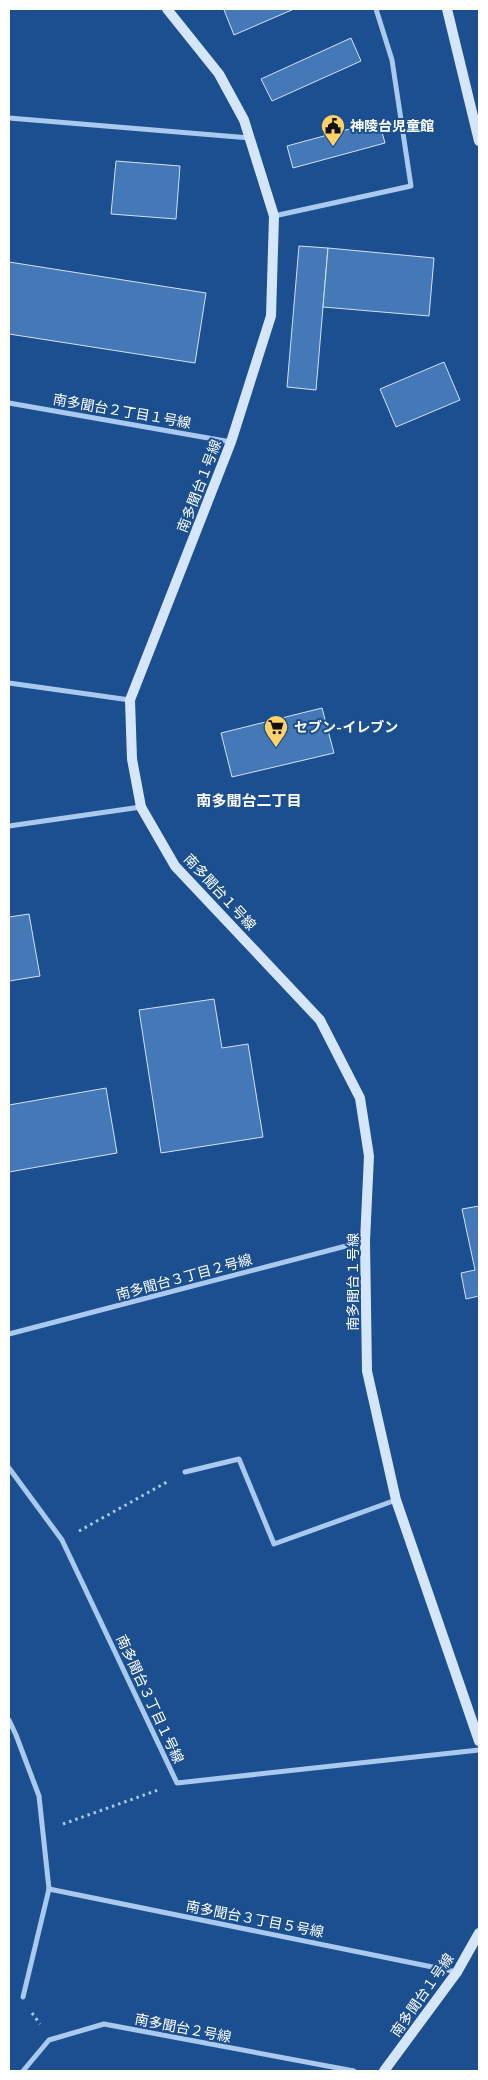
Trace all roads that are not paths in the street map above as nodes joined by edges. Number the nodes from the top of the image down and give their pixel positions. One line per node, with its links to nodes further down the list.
1 (167, 9): 5 (street, 南多聞台１号線)
2 (376, 9): 7 (street)
3 (447, 9): 6 (street)
4 (9, 118): 5 (street)
5 (250, 138): 7 (street, 南多聞台１号線)
6 (479, 141)
7 (274, 216): 9 (street, 南多聞台１号線)
8 (9, 403): 9 (street, 南多聞台２丁目１号線)
9 (231, 442): 11 (street, 南多聞台１号線)
10 (9, 683): 11 (street)
11 (130, 700): 12 (street, 南多聞台１号線)
12 (141, 807): 13 (street); 14 (street, 南多聞台１号線)
13 (9, 826)
14 (365, 1241): 15 (street, 南多聞台３丁目２号線); 18 (street, 南多聞台１号線)
15 (9, 1334)
16 (9, 1468): 21 (street, 南多聞台３丁目１号線)
17 (185, 1472): 18 (street)
18 (396, 1500): 20 (street, 南多聞台１号線)
19 (9, 1720): 22 (street)
20 (479, 1741)
21 (479, 1750)
22 (49, 1889): 24 (street, 南多聞台３丁目５号線); 25 (street)
23 (479, 1932): 24 (street, 南多聞台１号線)
24 (457, 1972): 28 (street, 南多聞台１号線)
25 (23, 1997)
26 (23, 2071): 27 (street, 南多聞台２号線)
27 (354, 2071)
28 (384, 2071)

